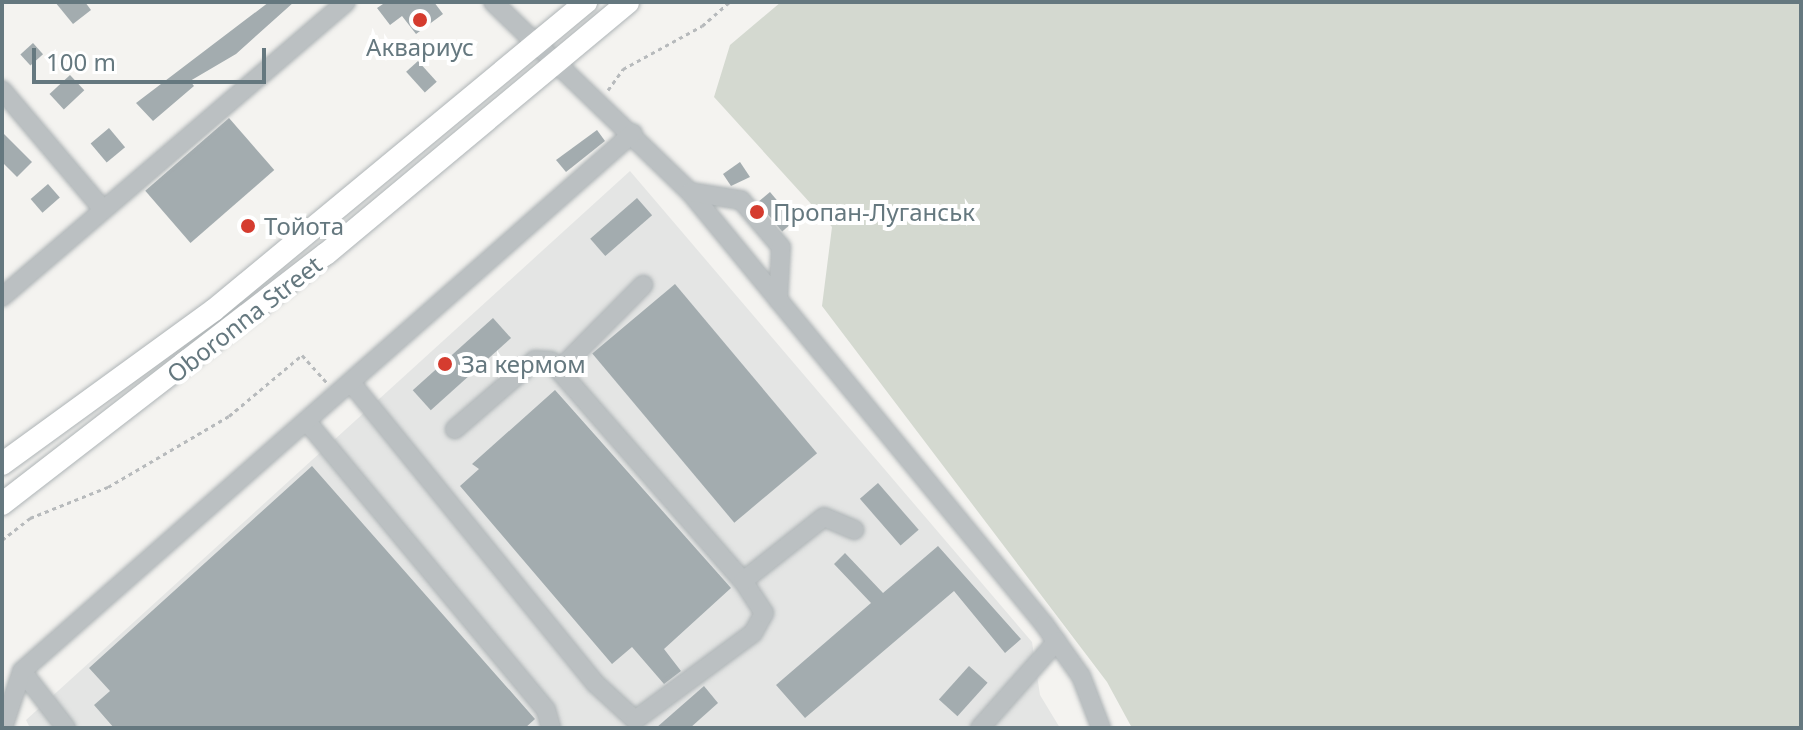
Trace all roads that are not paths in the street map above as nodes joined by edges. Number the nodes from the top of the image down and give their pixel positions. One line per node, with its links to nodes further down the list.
1 (346, 2): 10 (street)
2 (493, 2): 5 (street)
3 (586, 2): 5 (main road, Oboronna Street)
4 (628, 2): 6 (main road, Oboronna Street)
5 (537, 45): 6 (street); 18 (main road, Oboronna Street)
6 (559, 61): 8 (street); 19 (main road, Oboronna Street)
7 (2, 90): 10 (street)
8 (633, 133): 9 (street); 15 (street)
9 (690, 192): 13 (street); 13 (street)
10 (100, 206): 12 (street)
11 (643, 285): 14 (street)
12 (2, 297)
13 (778, 300): 22 (street)
14 (559, 370): 17 (street); 21 (street)
15 (346, 390): 16 (street); 21 (street)
16 (308, 423): 23 (street); 26 (street)
17 (455, 429)
18 (2, 464)
19 (2, 504)
20 (854, 530): 21 (street)
21 (743, 581)
22 (1057, 641): 27 (street); 28 (street)
23 (22, 671): 24 (street); 25 (street)
24 (3, 728)
25 (66, 728)
26 (551, 728)
27 (980, 728)
28 (1101, 728)

